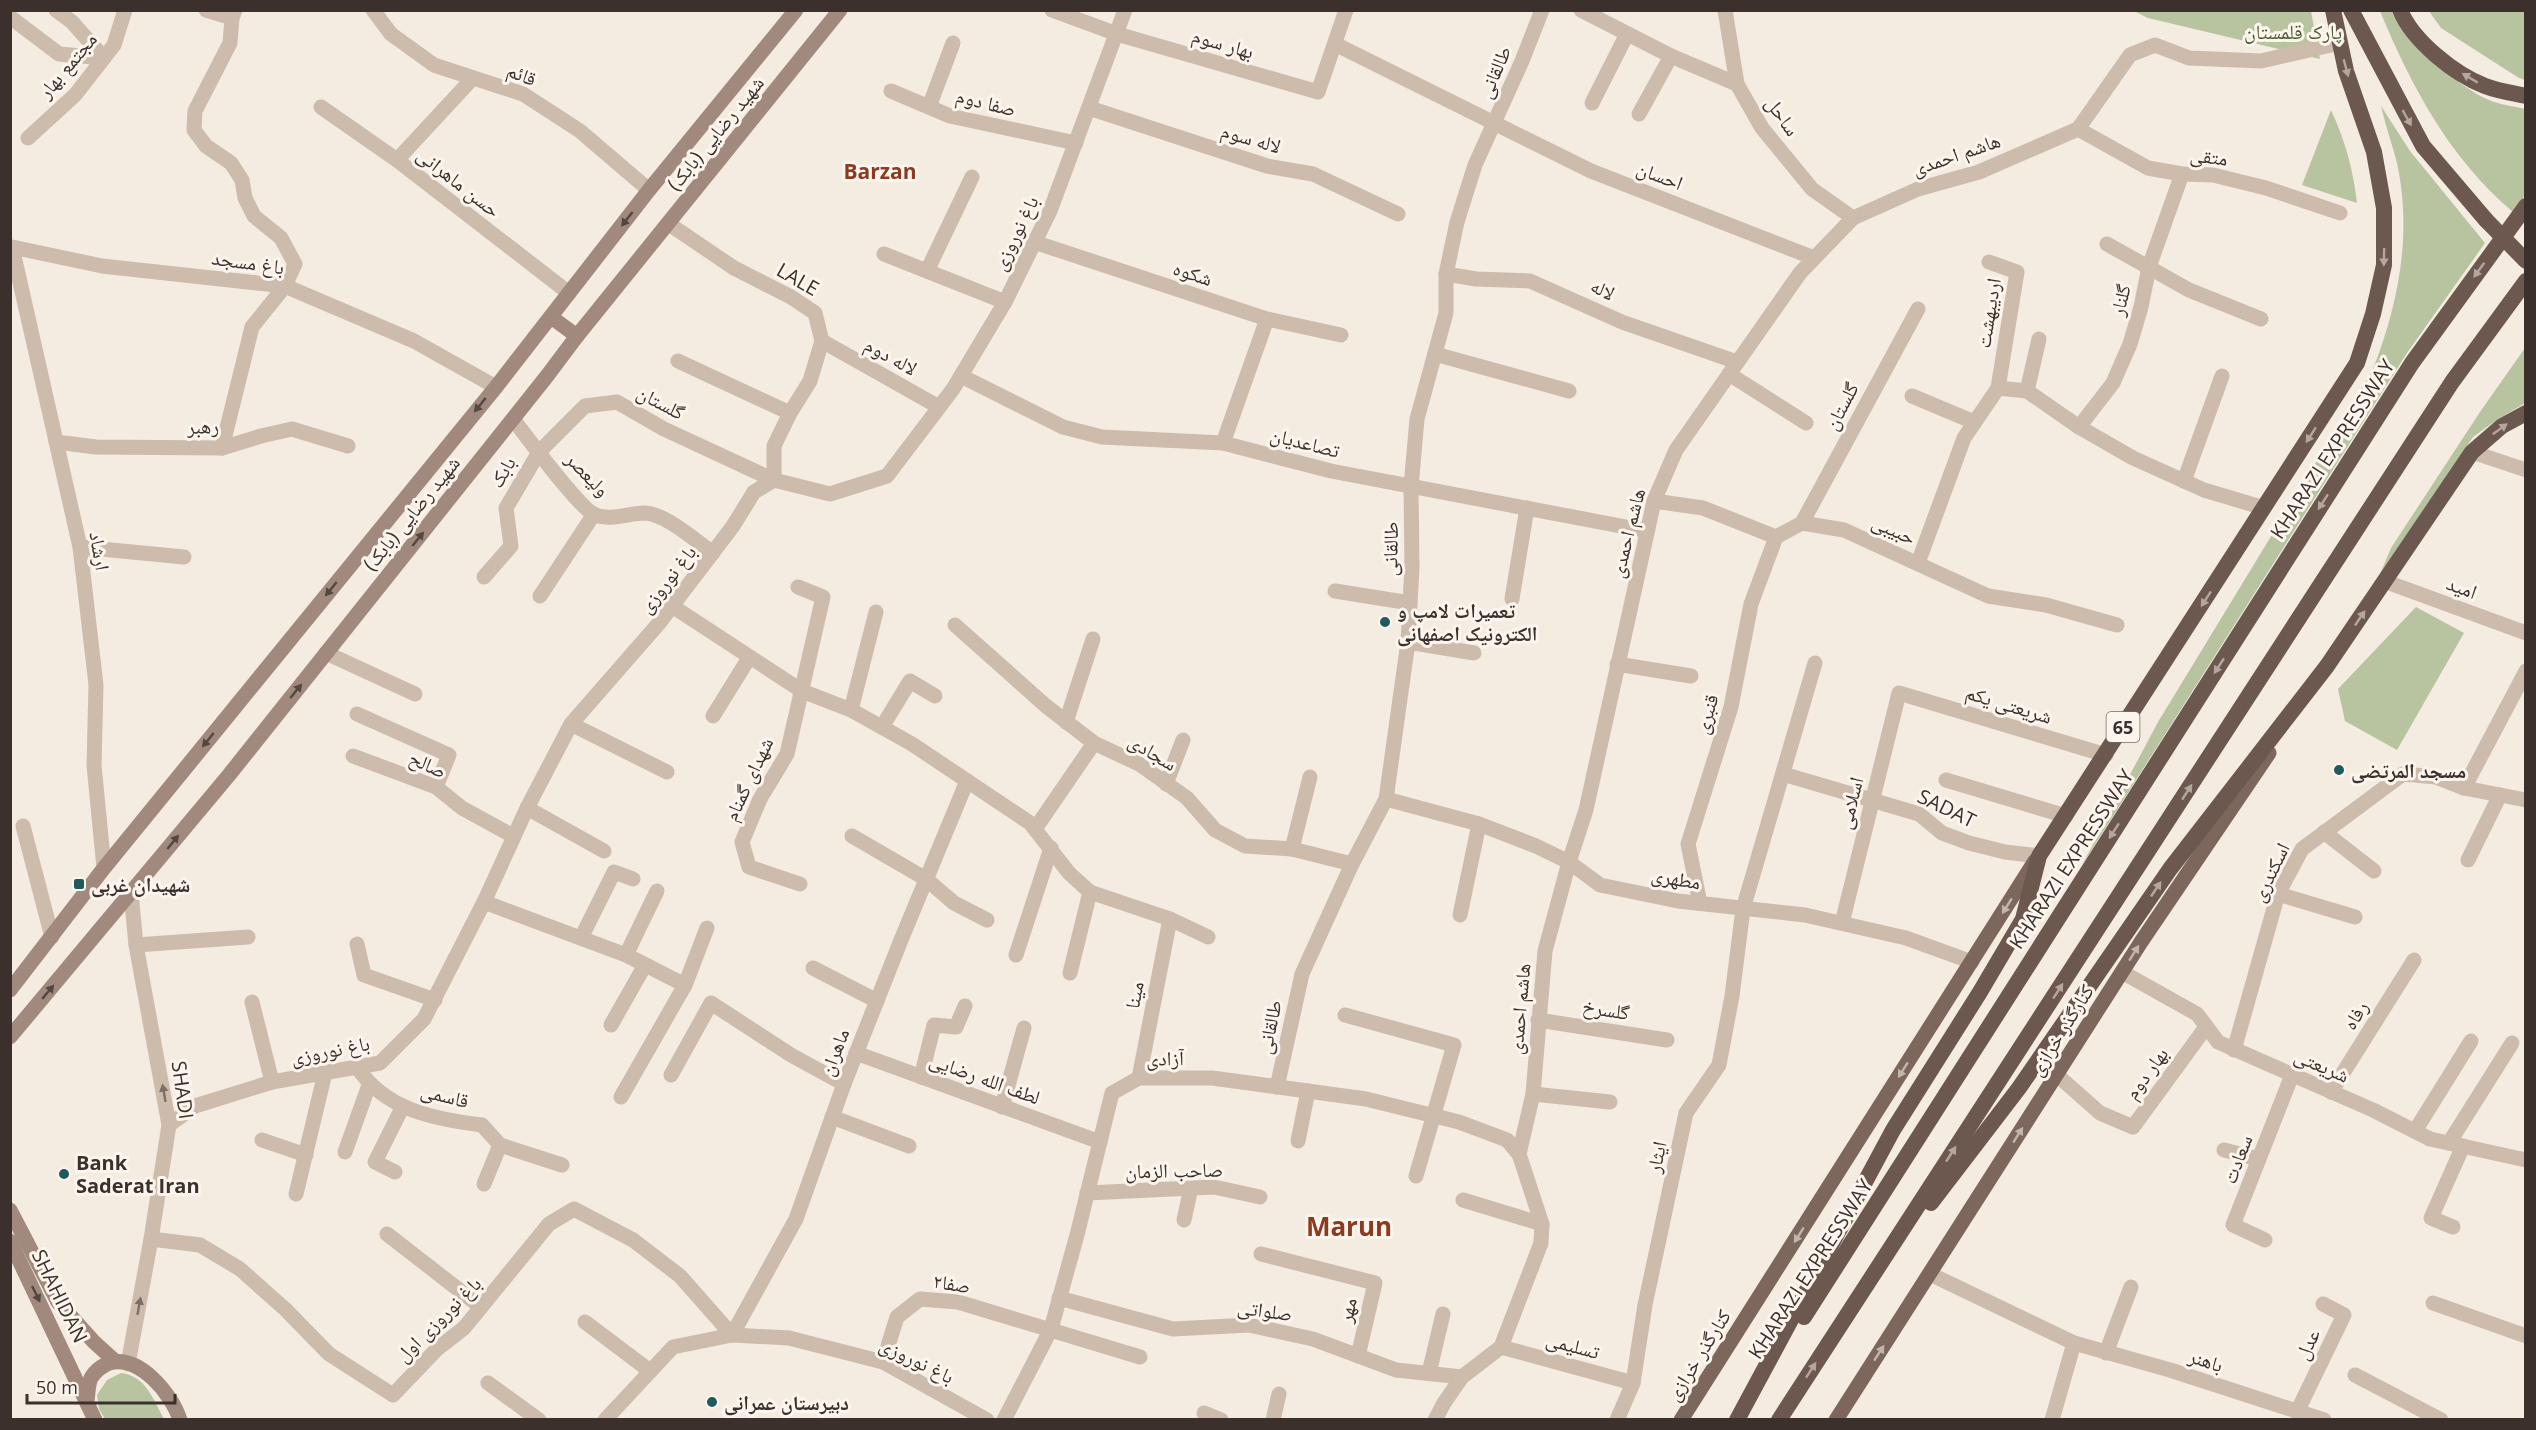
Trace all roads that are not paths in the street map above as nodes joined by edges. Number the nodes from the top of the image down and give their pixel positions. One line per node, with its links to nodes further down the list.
1 (56, 10): 24 (street)
2 (125, 10): 24 (street, مجتمع بهار)
3 (206, 10): 16 (street)
4 (373, 10): 25 (street, قائم)
5 (796, 10): 41 (main road, شهید رضایی (بابک))
6 (840, 10): 46 (main road, شهید رضایی (بابک))
7 (1052, 10): 18 (street, بهار سوم)
8 (1125, 10): 18 (street, باغ نوروزی)
9 (1346, 10): 22 (street)
10 (1542, 10): 34 (street, طالقانی)
11 (1581, 10): 19 (street)
12 (1725, 10): 26 (street, ساحل)
13 (2333, 10): 21 (highway, 65)
14 (2351, 10): 52 (highway, one-way to 52, bridge)
15 (2400, 10): 28 (highway, one-way to 15)
16 (233, 14): 58 (street)
17 (10, 17): 24 (street)
18 (1117, 34): 22 (street, بهار سوم); 32 (street, باغ نوروزی)
19 (1628, 34): 23 (street); 29 (street)
20 (953, 42): 31 (street)
21 (2340, 43): 35 (street); 98 (highway, 65, one-way to 98)
22 (1335, 44): 34 (street, احسان)
23 (1671, 56): 26 (street); 33 (street)
24 (104, 58): 36 (street, مجتمع بهار)
25 (472, 79): 38 (street); 41 (street, قائم)
26 (1737, 84): 45 (street, ساحل)
27 (891, 91): 31 (street, صفا دوم)
28 (2526, 96)
29 (1592, 104)
30 (321, 107): 38 (street, حسن ماهرانی)
31 (928, 107): 37 (street, صفا دوم)
32 (1089, 108): 37 (street, باغ نوروزی); 44 (street, لاله سوم)
33 (1639, 114)
34 (1495, 123): 51 (street, احسان); 56 (street, طالقانی)
35 (2078, 129): 39 (street, متقی); 45 (street, هاشم احمدی)
36 (28, 138)
37 (1076, 143): 47 (street, باغ نوروزی)
38 (397, 160): 59 (street, حسن ماهرانی)
39 (2182, 174): 43 (street, متقی); 54 (street, گلنار)
40 (972, 177): 55 (street)
41 (649, 190): 59 (main road, شهید رضایی (بابک), one-way to 59)
42 (2526, 206): 313 (highway, KHARAZI EXPRESSWAY, one-way to 313)
43 (2340, 213)
44 (1398, 214)
45 (1853, 219): 51 (street, هاشم احمدی)
46 (669, 224): 66 (main road, شهید رضایی (بابک)); 68 (street, LALE)
47 (1034, 242): 60 (street, باغ نوروزی); 63 (street, شکوه)
48 (2107, 244): 54 (street)
49 (12, 247): 58 (street, باغ مسجد); 86 (street, ارشاد)
50 (884, 254): 55 (street)
51 (1814, 258): 71 (street, هاشم احمدی)
52 (2526, 261)
53 (1989, 262): 75 (street, اردیبهشت)
54 (2149, 267): 64 (street); 85 (street, گلنار)
55 (927, 271): 60 (street)
56 (1446, 274): 69 (street, طالقانی); 71 (street, لاله)
57 (2526, 281): 279 (highway, one-way to 57)
58 (285, 286): 74 (street, باغ مسجد); 89 (street)
59 (568, 293): 62 (main road, شهید رضایی (بابک))
60 (1005, 302): 72 (street, باغ نوروزی)
61 (1918, 309): 100 (street, گلستان)
62 (551, 317): 66 (main road); 74 (main road, شهید رضایی (بابک))
63 (1267, 319): 65 (street, شکوه); 87 (street)
64 (2261, 319)
65 (1341, 334)
66 (577, 336): 82 (main road, شهید رضایی (بابک))
67 (2039, 339): 77 (street)
68 (822, 341): 79 (street, لاله دوم); 80 (street)
69 (1435, 354): 76 (street); 95 (street, طالقانی)
70 (678, 361): 80 (street)
71 (1733, 368): 84 (street, لاله); 96 (street, هاشم احمدی)
72 (961, 376): 79 (street, باغ نوروزی); 87 (street, تصاعدیان)
73 (2222, 376): 94 (street)
74 (496, 387): 170 (main road, شهید رضایی (بابک), one-way to 170)
75 (1998, 388): 77 (street); 83 (street)
76 (1569, 391)
77 (2027, 391): 85 (street)
78 (1912, 396): 83 (street)
79 (939, 407): 93 (street, باغ نوروزی)
80 (790, 413): 93 (street)
81 (2526, 413): 91 (highway, one-way to 81)
82 (513, 419): 90 (street, ولیعصر); 121 (main road, شهید رضایی (بابک), one-way to 82)
83 (1974, 422): 106 (street)
84 (1806, 423)
85 (2079, 427): 94 (street)
86 (56, 442): 89 (street, رهبر); 103 (street, ارشاد)
87 (1223, 443): 95 (street, تصاعدیان)
88 (348, 446): 89 (street, رهبر)
89 (222, 448)
90 (539, 452): 93 (street, گلستان); 99 (street, ولیعصر); 107 (street, بابک)
91 (2472, 452): 92 (street); 108 (highway)
92 (2523, 464)
93 (774, 480): 104 (street, باغ نوروزی)
94 (2184, 481): 98 (street)
95 (1411, 487): 97 (street, تصاعدیان); 113 (street, طالقانی)
96 (1654, 501): 101 (street, هاشم احمدی); 102 (street)
97 (1527, 508): 101 (street, تصاعدیان); 112 (street)
98 (2264, 508): 141 (highway, 65, one-way to 141)
99 (594, 514): 104 (street, ولیعصر); 111 (street)
100 (1802, 523): 102 (street); 106 (street, حبیبی)
101 (1647, 531): 125 (street, هاشم احمدی)
102 (1776, 537): 180 (street, قنبری)
103 (80, 547): 105 (street); 170 (street, ارشاد)
104 (713, 553): 114 (street, باغ نوروزی)
105 (184, 557)
106 (1918, 563): 117 (street, حبیبی)
107 (484, 577)
108 (2384, 581): 118 (street, امید); 126 (highway, one-way to 108)
109 (798, 587): 129 (street)
110 (1335, 591): 113 (street)
111 (540, 596)
112 (1512, 599)
113 (1410, 603): 120 (street, طالقانی)
114 (672, 606): 123 (street); 137 (street, باغ نوروزی)
115 (876, 612): 133 (street)
116 (955, 625): 136 (street, سجادی)
117 (2117, 625)
118 (2526, 633)
119 (1093, 639): 136 (street)
120 (1408, 642): 122 (street); 152 (street, طالقانی)
121 (326, 653): 131 (street); 177 (main road, شهید رضایی (بابک), one-way to 121)
122 (1474, 653)
123 (749, 658): 129 (street); 135 (street)
124 (1815, 663): 144 (street, ایثار)
125 (1617, 664): 128 (street); 168 (street, هاشم احمدی)
126 (2327, 666): 201 (main road, کنارگذر خرازی, one-way to 126); 279 (highway, one-way to 126)
127 (2526, 671): 150 (street)
128 (1691, 676)
129 (802, 691): 133 (street); 174 (street, شهدای گمنام)
130 (1899, 693): 141 (street, شریعتی یکم); 153 (street, اسلامی)
131 (415, 694)
132 (935, 696): 138 (street)
133 (851, 710): 138 (street)
134 (357, 714): 149 (street)
135 (713, 716)
136 (1066, 722): 140 (street, سجادی)
137 (572, 724): 143 (street); 155 (street, باغ نوروزی)
138 (882, 727): 147 (street)
139 (1183, 740): 148 (street)
140 (1094, 743): 148 (street, سجادی); 159 (street)
141 (2106, 755): 156 (highway, 65)
142 (353, 756): 149 (street, صالح)
143 (667, 772)
144 (1783, 774): 153 (street, SADAT); 181 (street, ایثار)
145 (1310, 777): 164 (street)
146 (1946, 780): 156 (street)
147 (967, 781): 159 (street); 173 (street, ماهران)
148 (1166, 784): 164 (street, سجادی)
149 (436, 787): 162 (street, صالح)
150 (2464, 788): 151 (street, اسکندری); 160 (street, اسکندری)
151 (2500, 795): 154 (street, اسکندری); 167 (street)
152 (1386, 799): 157 (street, مطهری); 169 (street, طالقانی)
153 (1873, 800): 166 (street, SADAT); 186 (street, اسلامی)
154 (2526, 800)
155 (527, 808): 162 (street, باغ نوروزی); 165 (street)
156 (2066, 816): 166 (highway, 65)
157 (1479, 824): 168 (street, مطهری); 182 (street)
158 (23, 826): 188 (street)
159 (1035, 829): 163 (street)
160 (2324, 832): 171 (street); 178 (street, اسکندری)
161 (852, 836): 173 (street)
162 (513, 837): 179 (street, باغ نوروزی)
163 (1051, 848): 176 (street); 195 (street)
164 (1292, 849): 169 (street, سجادی)
165 (604, 851)
166 (2039, 856): 197 (main road, کنارگذر خرازی, one-way to 197); 313 (highway, 65)
167 (2468, 860)
168 (1569, 862): 180 (street, مطهری); 211 (street, هاشم احمدی)
169 (1352, 864): 231 (street, طالقانی)
170 (104, 868): 188 (main road, شهید رضایی (بابک))
171 (2374, 871)
172 (633, 879): 191 (street)
173 (926, 879): 185 (street); 207 (street, ماهران)
174 (800, 884)
175 (657, 891): 194 (street)
176 (1090, 892): 184 (street); 202 (street)
177 (131, 893): 193 (street, SHADI); 215 (main road, شهید رضایی (بابک), one-way to 177)
178 (2278, 894): 183 (street); 219 (street, اسکندری)
179 (484, 902): 191 (street); 206 (street, باغ نوروزی)
180 (1700, 903): 181 (street, مطهری)
181 (1743, 909): 186 (street, مطهری); 297 (street, ایثار)
182 (1460, 915)
183 (2355, 917)
184 (1170, 919): 190 (street); 227 (street, مینا)
185 (987, 920)
186 (1842, 923): 197 (street, مطهری)
187 (707, 928): 204 (street)
188 (51, 937): 198 (main road, شهید رضایی (بابک))
189 (248, 937): 193 (street)
190 (1208, 937)
191 (581, 938): 194 (street)
192 (357, 944): 206 (street)
193 (136, 945): 241 (street, SHADI, one-way to 193)
194 (626, 955): 199 (street)
195 (1016, 955)
196 (2414, 960): 233 (street, رفاه)
197 (1972, 962): 312 (main road, کنارگذر خرازی, one-way to 312)
198 (30, 965): 203 (main road); 205 (main road, شهید رضایی (بابک))
199 (645, 965): 204 (street); 212 (street)
200 (813, 968): 207 (street)
201 (2122, 972): 213 (street, شریعتی); 224 (main road, کنارگذر خرازی)
202 (1070, 973)
203 (10, 974)
204 (685, 985): 235 (street)
205 (10, 990)
206 (435, 1000): 221 (street, باغ نوروزی)
207 (877, 1000): 220 (street, ماهران)
208 (252, 1002): 228 (street)
209 (965, 1006): 226 (street)
210 (1345, 1015): 239 (street)
211 (1538, 1020): 216 (street, گلسرخ); 234 (street, هاشم احمدی)
212 (611, 1025)
213 (2206, 1027): 219 (street, شریعتی); 224 (street, بهار دوم)
214 (1024, 1028): 238 (street)
215 (10, 1037)
216 (1667, 1040)
217 (2471, 1041): 242 (street)
218 (2512, 1043): 247 (street)
219 (2234, 1050): 225 (street, شریعتی)
220 (856, 1053): 226 (street, لطف الله رضایی); 229 (street, ماهران)
221 (357, 1067): 222 (street, باغ نوروزی); 230 (street, قاسمی)
222 (326, 1073): 228 (street, باغ نوروزی); 252 (street)
223 (671, 1075): 229 (street)
224 (2057, 1075): 273 (main road, کنارگذر خرازی, one-way to 224)
225 (2292, 1075): 233 (street, شریعتی); 253 (street, سعادت)
226 (921, 1077): 238 (street, لطف الله رضایی)
227 (1139, 1078): 231 (street, آزادی); 245 (street, آزادی)
228 (272, 1082): 241 (street, باغ نوروزی)
229 (844, 1084): 240 (street, ماهران)
230 (369, 1085): 237 (street, قاسمی); 250 (street)
231 (1277, 1087): 232 (street, آزادی)
232 (1308, 1091): 239 (street, آزادی); 244 (street)
233 (2331, 1092): 242 (street, شریعتی)
234 (1533, 1094): 236 (street); 251 (street, هاشم احمدی)
235 (621, 1097)
236 (1610, 1102)
237 (403, 1106): 246 (street, قاسمی); 256 (street)
238 (1002, 1107): 245 (street, لطف الله رضایی)
239 (1432, 1115): 251 (street, آزادی); 257 (street)
240 (832, 1117): 248 (street); 283 (street, ماهران)
241 (168, 1125): 269 (street, SHADI)
242 (2415, 1131): 247 (street, شریعتی)
243 (262, 1140): 252 (street)
244 (1298, 1141)
245 (1100, 1142): 260 (street, آزادی)
246 (500, 1145): 255 (street, قاسمی); 258 (street)
247 (2456, 1145): 254 (street, شریعتی); 267 (street)
248 (909, 1146)
249 (2224, 1150): 253 (street)
250 (345, 1152)
251 (1520, 1154): 266 (street, هاشم احمدی)
252 (306, 1155): 261 (street)
253 (2259, 1159): 270 (street, سعادت)
254 (2525, 1159)
255 (562, 1165)
256 (395, 1172)
257 (1416, 1176)
258 (484, 1184)
259 (1191, 1188): 260 (street, صاحب الزمان); 262 (street, صاحب الزمان); 265 (street)
260 (1087, 1193): 275 (street, آزادی)
261 (296, 1194)
262 (1260, 1197)
263 (1462, 1200): 266 (street)
264 (10, 1210): 290 (main road, SHAHIDAN)
265 (1184, 1220)
266 (1542, 1224): 286 (street, هاشم احمدی)
267 (2453, 1227)
268 (387, 1234): 278 (street)
269 (152, 1239): 278 (street, باغ نوروزی اول); 290 (street, SHADI, one-way to 269)
270 (2265, 1239)
271 (10, 1241): 299 (main road, SHAHIDAN, one-way to 299)
272 (1261, 1254): 288 (street, مهر)
273 (1930, 1274): 285 (street, باهنر); 315 (main road, کنارگذر خرازی, one-way to 273)
274 (2131, 1287): 287 (street)
275 (1059, 1298): 282 (street, آزادی); 288 (street, صلواتی)
276 (2433, 1303): 284 (street)
277 (2323, 1304): 300 (street, عدل)
278 (481, 1307): 283 (street, باغ نوروزی اول)
279 (1850, 1310): 314 (highway, one-way to 279)
280 (1443, 1314): 293 (street)
281 (585, 1322): 292 (street)
282 (1051, 1329): 289 (street, صفا۲); 291 (street, صفا۲); 307 (street, آزادی)
283 (732, 1335): 291 (street, باغ نوروزی); 292 (street)
284 (2526, 1336)
285 (2074, 1344): 287 (street, باهنر); 316 (street)
286 (1502, 1347): 295 (street); 297 (street, تسلیمی)
287 (2106, 1353): 300 (street, باهنر)
288 (1358, 1356): 293 (street, صلواتی)
289 (1140, 1357)
290 (122, 1362): 299 (main road); 303 (main road, SHAHIDAN)
291 (883, 1362): 306 (street, باغ نوروزی)
292 (650, 1371): 305 (street)
293 (1429, 1374): 295 (street, صلواتی)
294 (2355, 1375): 318 (street)
295 (1462, 1377): 310 (street)
296 (488, 1383): 304 (street)
297 (1634, 1383): 311 (street, ایثار)
298 (1279, 1394): 309 (street)
299 (87, 1401): 302 (main road, SHAHIDAN)
300 (2297, 1412): 317 (street, باهنر)
301 (1204, 1413): 308 (street)
302 (95, 1419)
303 (180, 1419)
304 (539, 1419)
305 (605, 1419)
306 (987, 1419)
307 (1004, 1419)
308 (1221, 1419)
309 (1274, 1419)
310 (1435, 1419)
311 (1617, 1419)
312 (1682, 1419)
313 (1738, 1419)
314 (1779, 1419)
315 (1836, 1419)
316 (2052, 1419)
317 (2324, 1419)
318 (2441, 1419)

